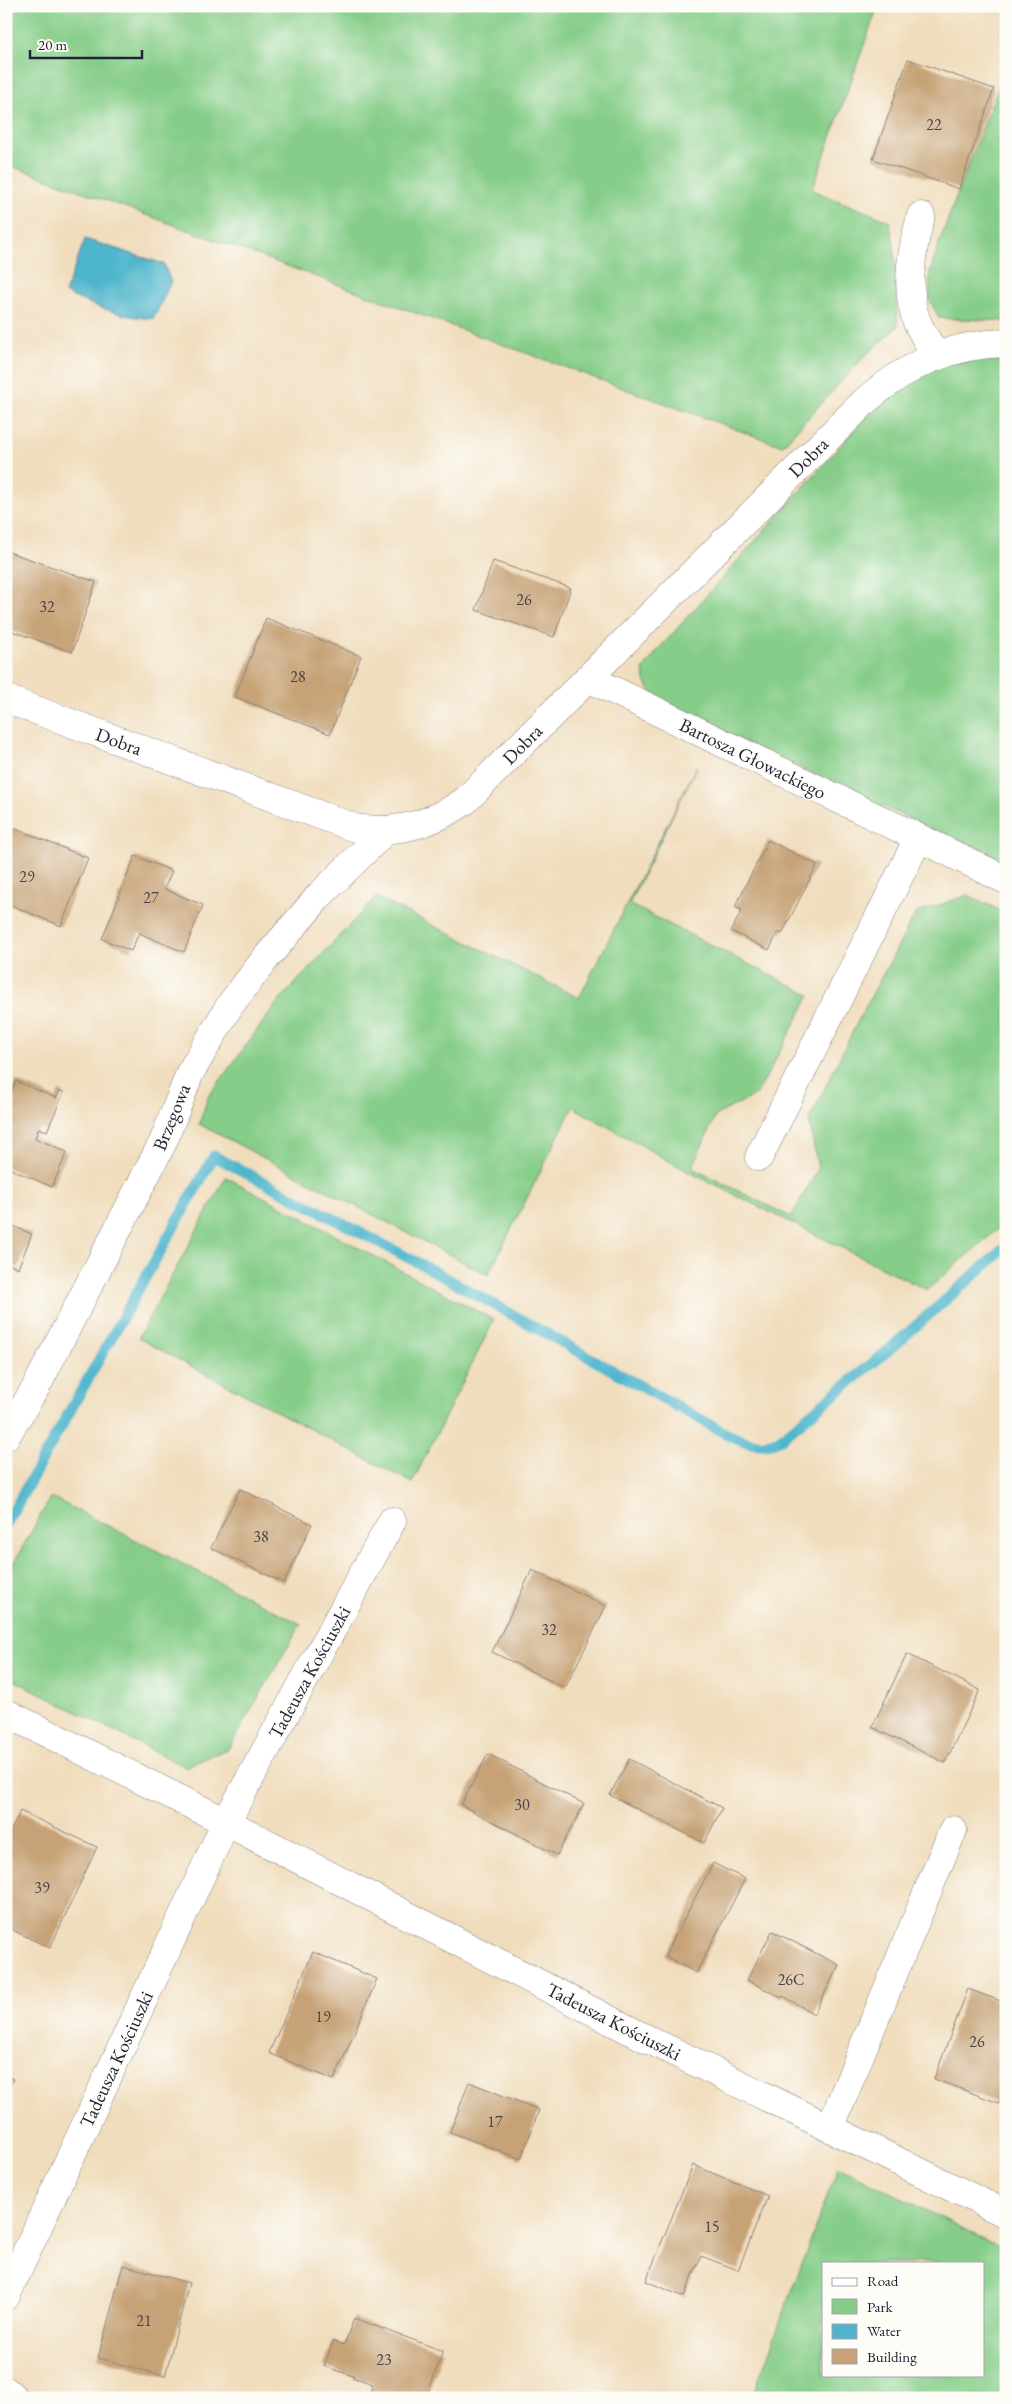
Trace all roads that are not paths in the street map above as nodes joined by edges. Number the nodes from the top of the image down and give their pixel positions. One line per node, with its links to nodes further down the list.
1 (921, 216): 3 (street)
2 (1006, 343): 3 (street, Dobra)
3 (936, 356): 4 (street, Dobra)
4 (588, 678): 6 (street, Dobra); 7 (street, Bartosza Głowackiego)
5 (6, 699): 6 (street, Dobra)
6 (384, 832): 10 (street, Brzegowa)
7 (918, 839): 8 (street, Bartosza Głowackiego); 9 (street)
8 (1006, 880)
9 (759, 1157)
10 (6, 1436)
11 (392, 1521): 13 (street, Tadeusza Kościuszki)
12 (6, 1713): 13 (street, Tadeusza Kościuszki)
13 (226, 1822): 15 (street, Tadeusza Kościuszki); 17 (street, Tadeusza Kościuszki)
14 (953, 1830): 15 (street)
15 (830, 2128): 16 (street, Tadeusza Kościuszki)
16 (1006, 2214)
17 (6, 2296)
18 (6, 2391): 19 (street)
19 (14, 2398)

